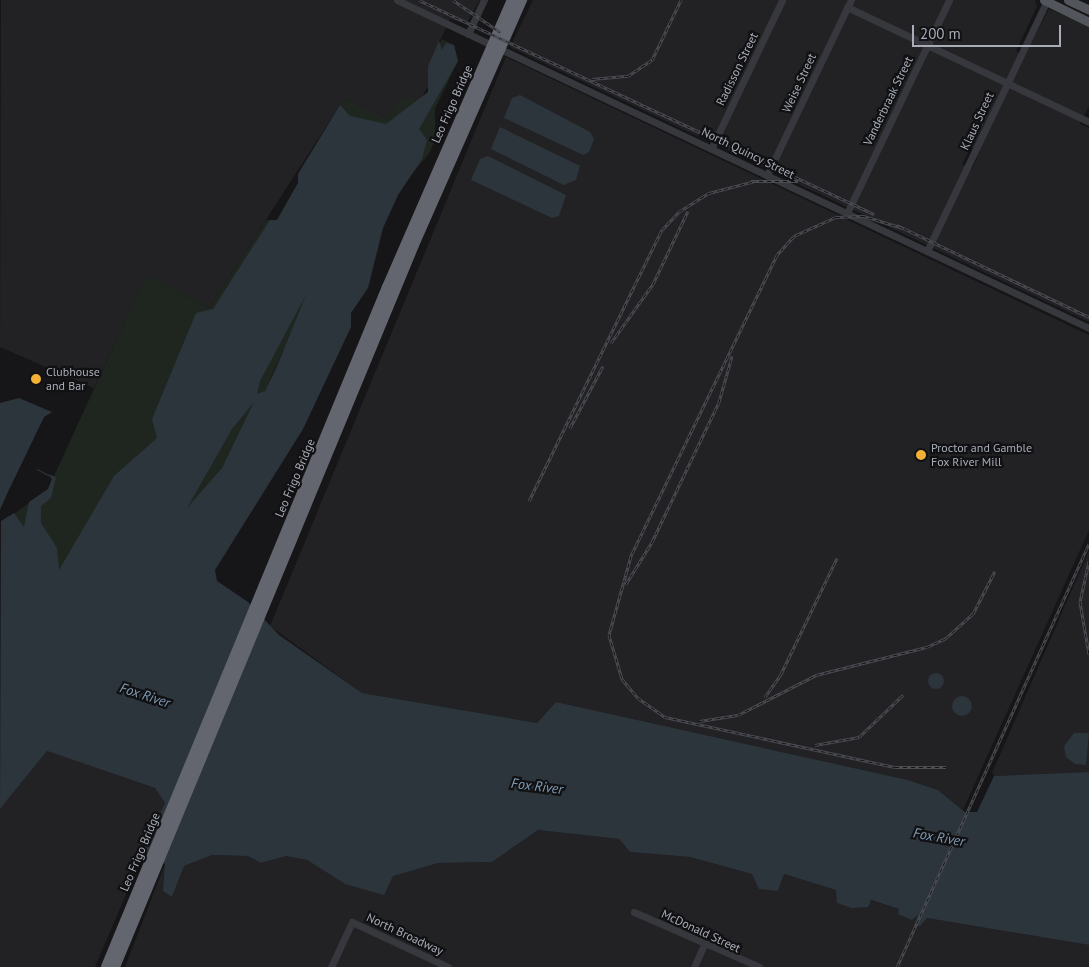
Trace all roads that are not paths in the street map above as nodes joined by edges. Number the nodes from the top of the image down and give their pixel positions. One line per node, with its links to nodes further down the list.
1 (397, 0): 12 (street, North Quincy Street)
2 (484, 0): 12 (street)
3 (512, 0): 23 (highway, Leo Frigo Bridge)
4 (522, 0): 24 (highway)
5 (782, 0): 16 (street, Radisson Street)
6 (949, 0): 13 (street, Vanderbraak Street)
7 (1046, 0): 11 (main road); 14 (street, Klaus Street)
8 (1068, 0): 10 (main road)
9 (849, 4): 13 (street); 17 (street, Weise Street)
10 (1089, 10)
11 (1089, 22)
12 (468, 34): 16 (street, North Quincy Street)
13 (927, 45): 14 (street); 18 (street, Vanderbraak Street)
14 (1007, 83): 15 (street); 19 (street, Klaus Street)
15 (1088, 120)
16 (712, 147): 17 (street, North Quincy Street)
17 (768, 175): 18 (street, North Quincy Street)
18 (847, 213): 19 (street, North Quincy Street)
19 (927, 251): 20 (street, North Quincy Street)
20 (1088, 326)
21 (634, 912): 22 (street, McDonald Street)
22 (704, 945): 27 (street); 28 (street, McDonald Street)
23 (106, 967)
24 (115, 967)
25 (331, 967): 26 (street, North Broadway)
26 (448, 967)
27 (694, 967)
28 (760, 967)

